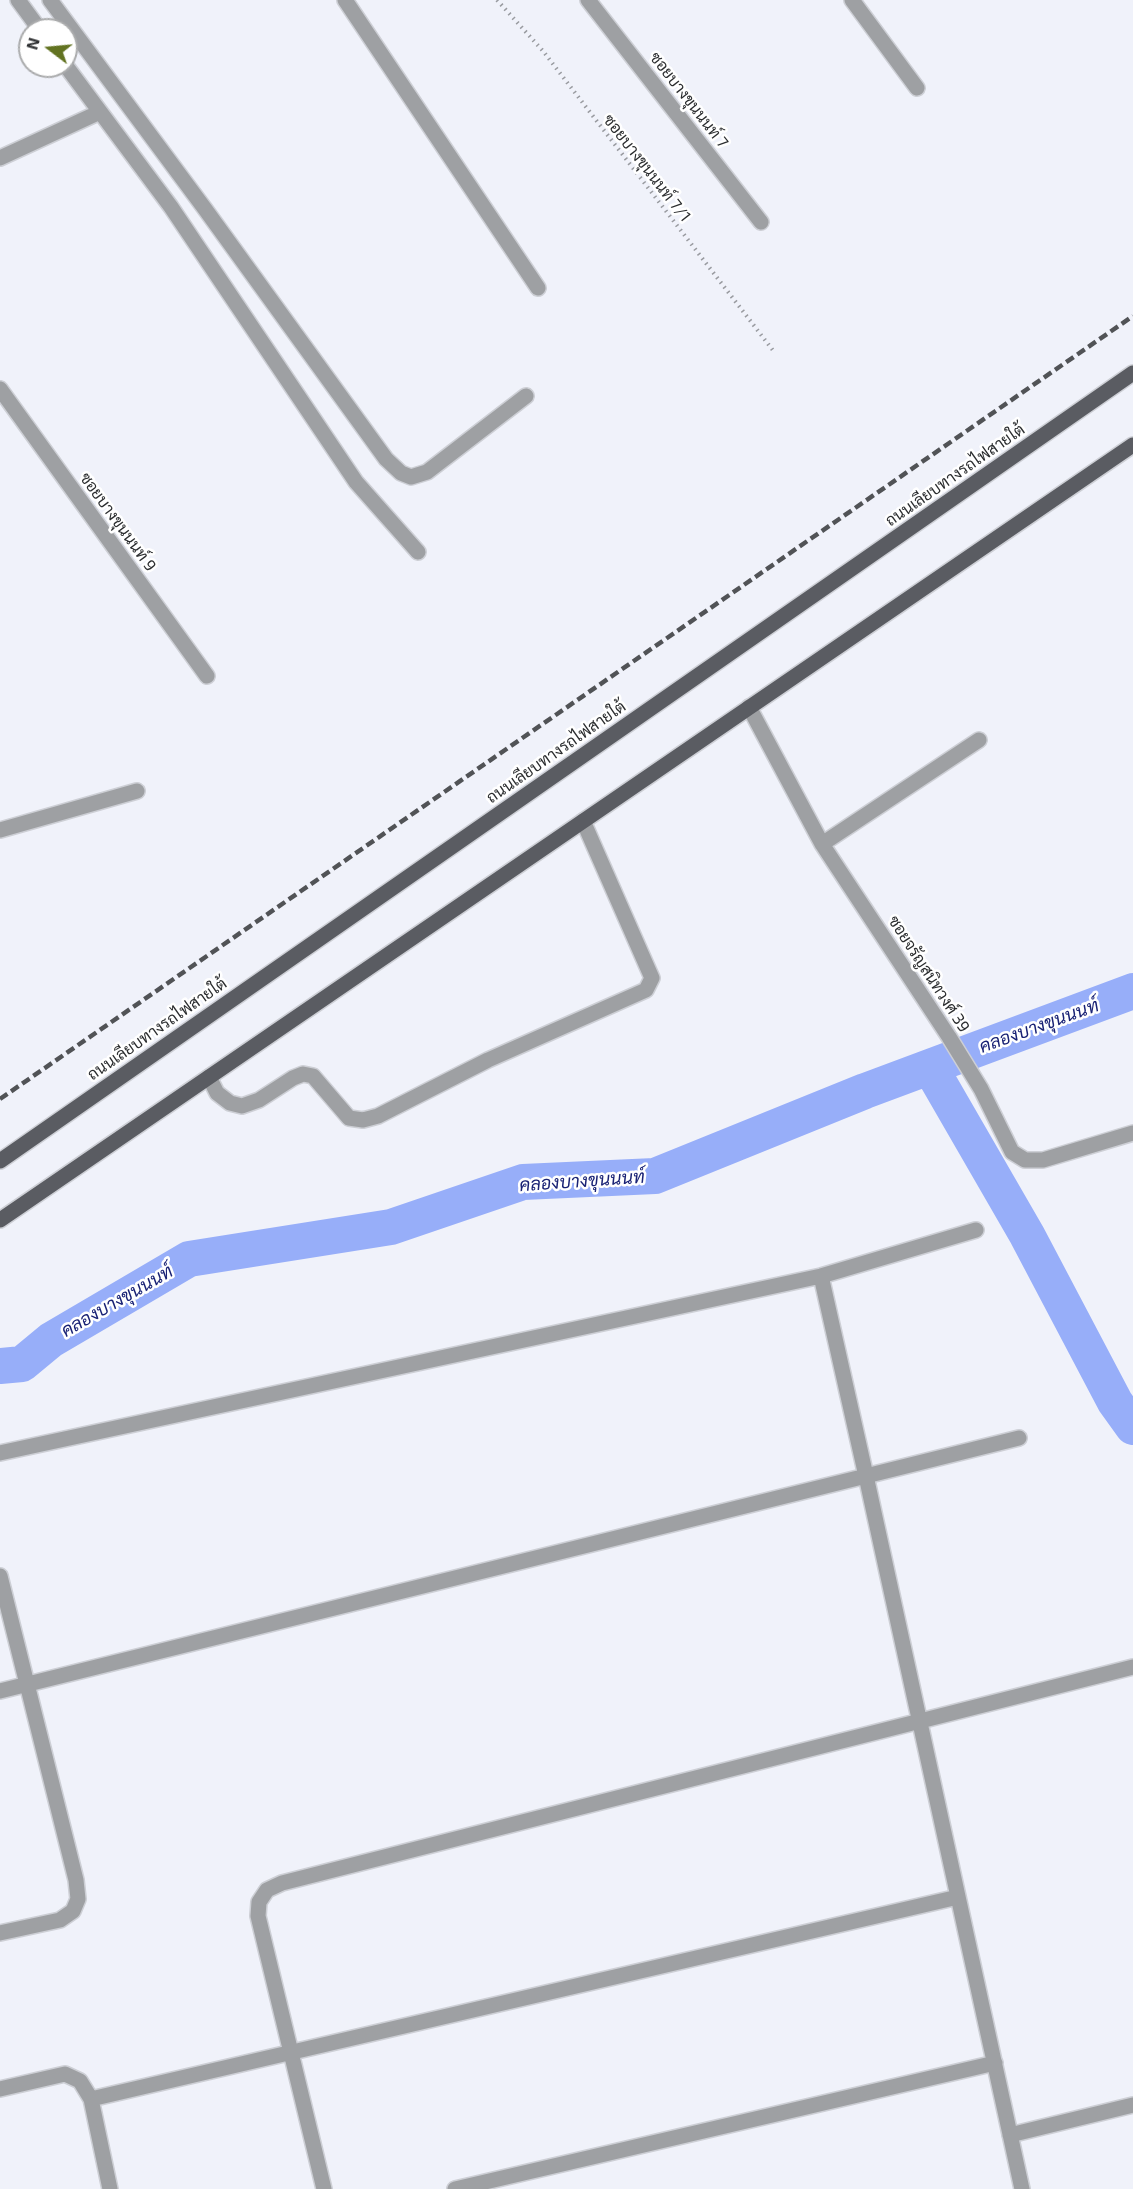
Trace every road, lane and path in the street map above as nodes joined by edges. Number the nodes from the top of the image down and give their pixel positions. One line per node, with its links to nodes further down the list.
1 (18, 0): 7 (street)
2 (50, 0): 17 (street)
3 (345, 0): 13 (street)
4 (497, 0): 14 (path, ซอยบางขุนนนท์ 7/1)
5 (588, 0): 12 (street, ซอยบางขุนนนท์ 7)
6 (852, 0): 9 (street)
7 (31, 18)
8 (75, 78): 10 (street)
9 (917, 88)
10 (100, 112): 11 (street); 19 (street)
11 (0, 158)
12 (761, 222)
13 (538, 288)
14 (775, 353)
15 (1133, 373): 29 (main road, ถนนเลียบทางรถไฟสายใต้)
16 (0, 389): 20 (street, ซอยบางขุนนนท์ 9)
17 (526, 396)
18 (1133, 445): 21 (main road)
19 (418, 552)
20 (207, 676)
21 (749, 707): 24 (main road); 26 (street, ซอยจรัญสนิทวงศ์ 39)
22 (979, 740): 26 (street)
23 (137, 791): 25 (street)
24 (583, 821): 27 (main road); 27 (street)
25 (0, 830)
26 (822, 844): 28 (street, ซอยจรัญสนิทวงศ์ 39)
27 (209, 1077): 30 (main road)
28 (1133, 1133)
29 (0, 1161)
30 (0, 1220)
31 (976, 1230): 32 (street)
32 (821, 1276): 34 (street); 35 (street)
33 (1019, 1438): 35 (street)
34 (0, 1453)
35 (866, 1476): 38 (street); 40 (street)
36 (0, 1576): 38 (street)
37 (1133, 1667): 40 (street)
38 (27, 1684): 39 (street); 42 (street)
39 (0, 1691)
40 (919, 1722): 41 (street); 43 (street)
41 (958, 1897): 43 (street); 44 (street)
42 (0, 1933)
43 (290, 2052): 46 (street); 50 (street)
44 (994, 2062): 48 (street); 51 (street)
45 (0, 2089): 46 (street)
46 (91, 2099): 49 (street)
47 (1133, 2105): 48 (street)
48 (1010, 2135): 52 (street)
49 (110, 2189)
50 (324, 2189)
51 (455, 2189)
52 (1022, 2189)

